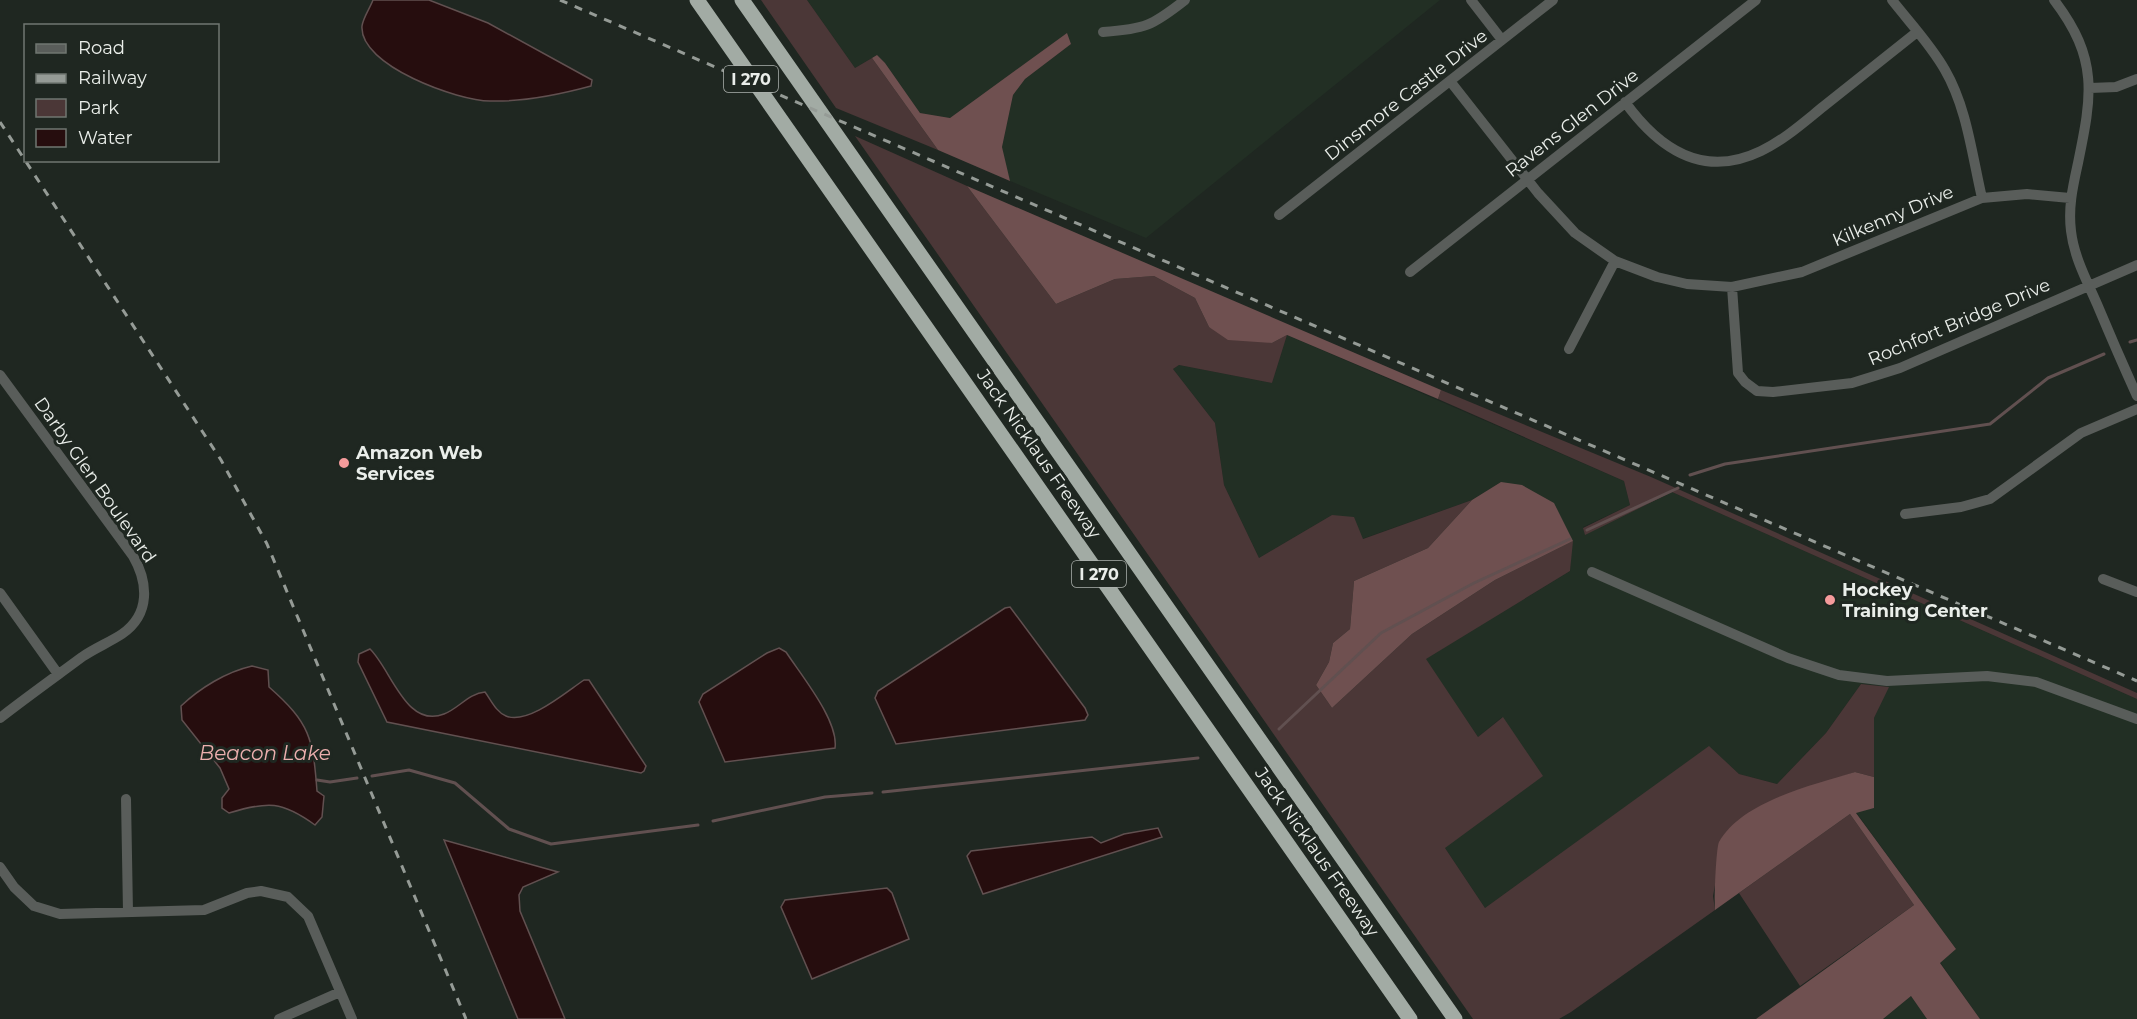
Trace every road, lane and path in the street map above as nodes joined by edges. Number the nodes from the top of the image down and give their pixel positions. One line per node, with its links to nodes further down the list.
1 (697, 0): 43 (highway, Jack Nicklaus Freeway / I 270)
2 (742, 0): 44 (highway, Jack Nicklaus Freeway / I 270)
3 (1185, 0): 9 (street)
4 (1471, 0): 11 (street)
5 (1553, 0): 11 (street, Dinsmore Castle Drive)
6 (1756, 0): 15 (street, Ravens Glen Drive)
7 (1892, 0): 10 (street)
8 (2054, 0): 14 (street)
9 (1103, 32)
10 (1917, 32): 15 (street); 17 (street)
11 (1502, 40): 13 (street, Dinsmore Castle Drive)
12 (2137, 79): 14 (street)
13 (1450, 81): 16 (street, Kilkenny Drive); 19 (street, Dinsmore Castle Drive)
14 (2090, 88): 18 (street)
15 (1625, 102): 16 (street, Ravens Glen Drive)
16 (1527, 180): 20 (street, Kilkenny Drive); 22 (street, Ravens Glen Drive)
17 (1982, 198): 18 (street, Kilkenny Drive); 24 (street, Kilkenny Drive)
18 (2070, 198): 23 (street)
19 (1279, 215)
20 (1615, 261): 24 (street, Kilkenny Drive); 25 (street)
21 (2137, 265): 23 (street, Rochfort Bridge Drive)
22 (1410, 272)
23 (2089, 286): 24 (street, Rochfort Bridge Drive); 27 (street)
24 (1732, 287)
25 (1569, 350)
26 (0, 375): 34 (street, Darby Glen Boulevard)
27 (2137, 396)
28 (2137, 409): 29 (street)
29 (1905, 514)
30 (1592, 572): 36 (street)
31 (2103, 579): 32 (street)
32 (2137, 592)
33 (0, 593): 34 (street)
34 (58, 674): 35 (street, Darby Glen Boulevard)
35 (0, 718)
36 (2137, 719)
37 (126, 799): 39 (street)
38 (0, 867): 39 (street)
39 (128, 912): 40 (street)
40 (340, 992): 41 (street); 42 (street)
41 (279, 1019)
42 (351, 1019)
43 (1410, 1019)
44 (1455, 1019)

